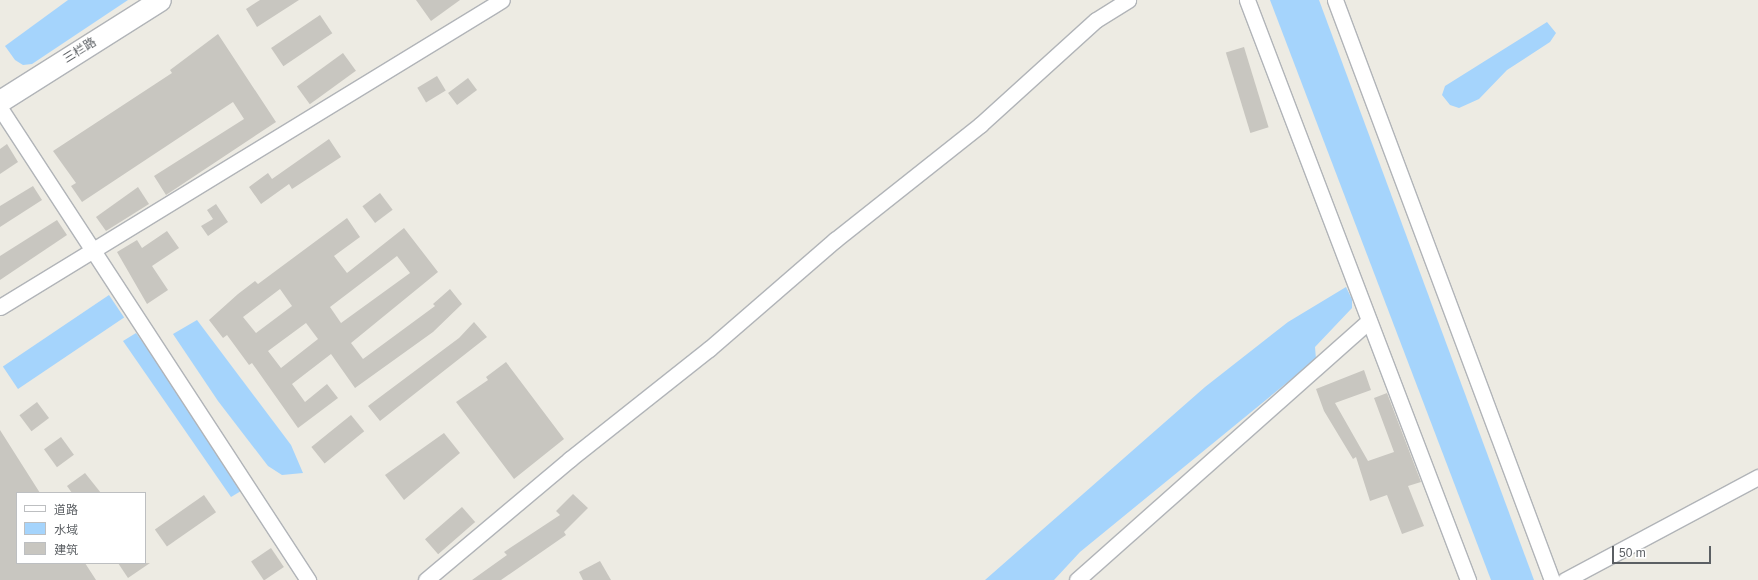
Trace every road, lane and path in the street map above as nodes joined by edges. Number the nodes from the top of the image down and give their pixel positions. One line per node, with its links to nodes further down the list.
1 (160, 0): 6 (main road, 三栏路)
2 (502, 0): 8 (street)
3 (1128, 0): 13 (street)
4 (1247, 0): 10 (street)
5 (1335, 0): 16 (street)
6 (0, 101)
7 (0, 108): 8 (street)
8 (93, 250): 9 (street); 12 (street)
9 (0, 307)
10 (1369, 321): 14 (street); 15 (street)
11 (1758, 477): 17 (street)
12 (308, 580)
13 (426, 580)
14 (1077, 580)
15 (1468, 580)
16 (1552, 580)
17 (1565, 580)

